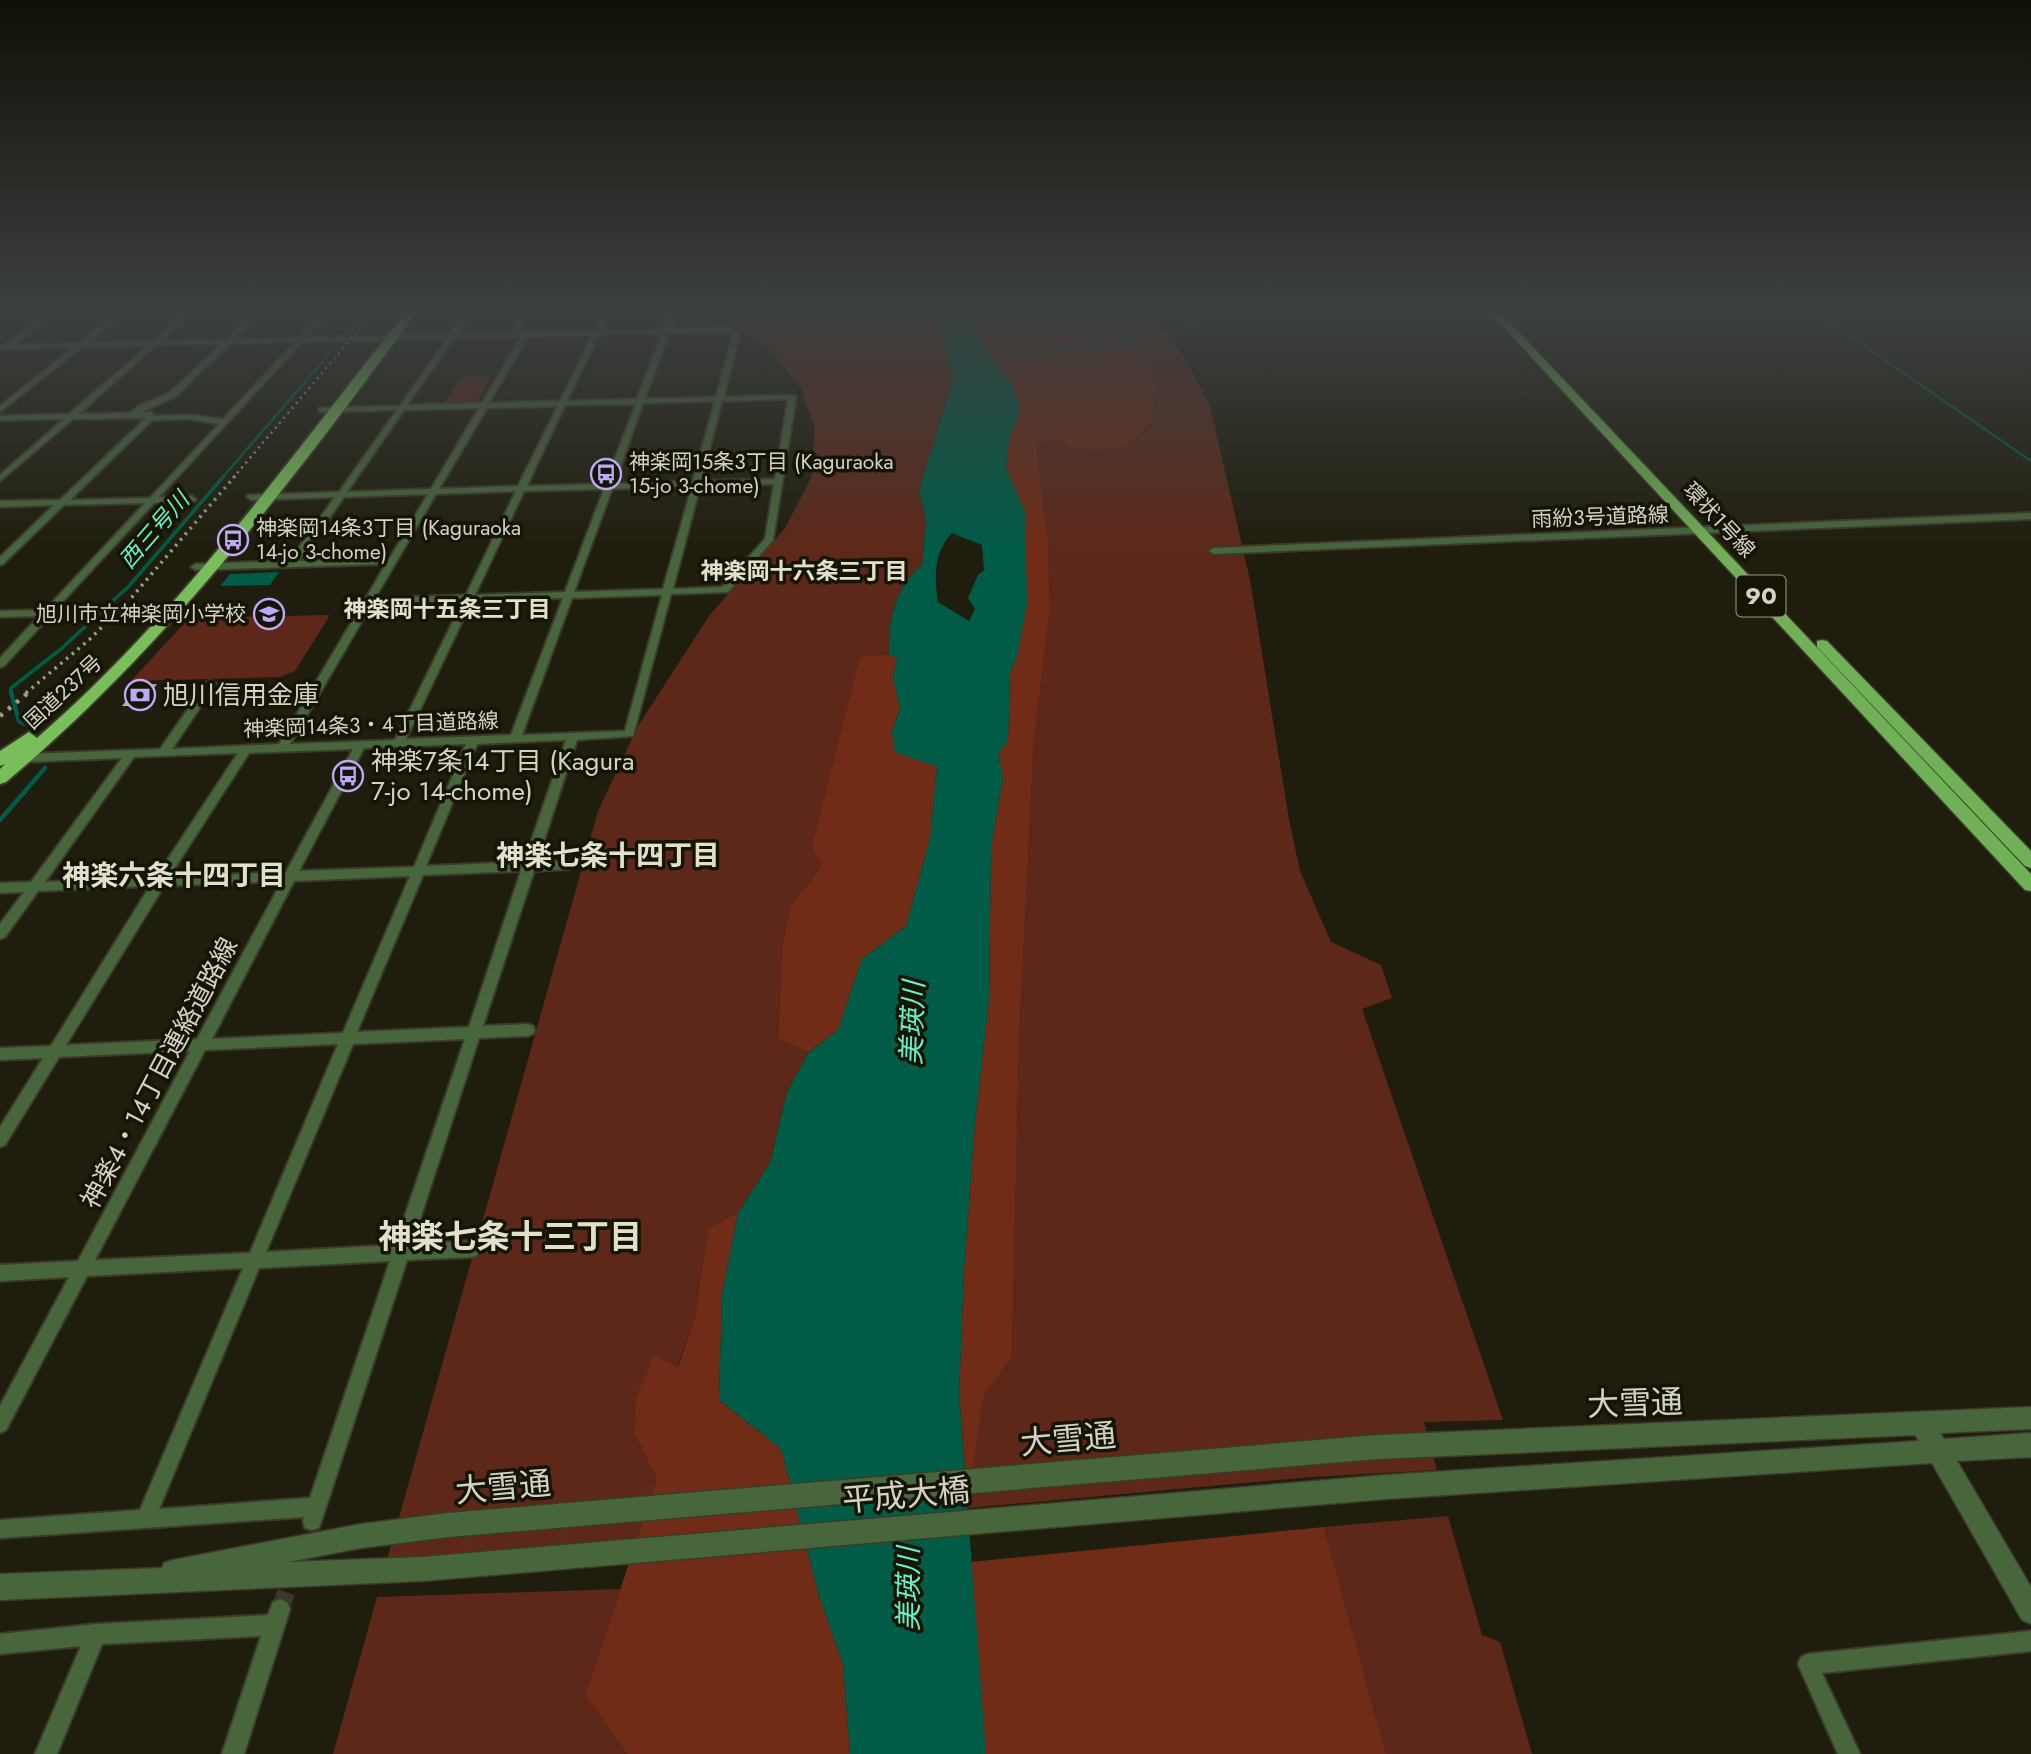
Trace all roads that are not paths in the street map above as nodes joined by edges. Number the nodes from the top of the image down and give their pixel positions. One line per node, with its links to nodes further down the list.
1 (26, 389): 19 (street)
2 (103, 389): 21 (street)
3 (179, 389): 20 (street)
4 (254, 389): 24 (street)
5 (345, 389): 18 (highway, 国道237号)
6 (417, 389): 17 (street)
7 (493, 389): 16 (street)
8 (570, 389): 15 (street)
9 (645, 389): 14 (street, 神楽岡14条3・4丁目道路線)
10 (722, 389): 13 (street)
11 (1569, 389): 39 (main road, 環状1号線 / 90)
12 (1576, 389): 39 (main road, 環状1号線 / 90)
13 (719, 399): 14 (street); 26 (street); 27 (street)
14 (641, 401): 15 (street); 28 (street, 神楽岡14条3・4丁目道路線)
15 (563, 403): 16 (street); 29 (street)
16 (484, 405): 17 (street); 30 (street)
17 (405, 407): 18 (street); 31 (street)
18 (329, 409): 32 (highway, 国道237号); 33 (highway, 国道237号)
19 (0, 410)
20 (132, 415): 21 (street); 23 (street)
21 (72, 416): 22 (street); 25 (street)
22 (0, 418)
23 (150, 418): 24 (street); 36 (street)
24 (224, 422): 35 (street)
25 (0, 480)
26 (778, 481): 27 (street); 45 (street)
27 (697, 484): 28 (street); 45 (street)
28 (610, 486): 29 (street); 46 (street, 神楽岡14条3・4丁目道路線)
29 (522, 489): 30 (street); 47 (street)
30 (433, 492): 31 (street); 41 (street)
31 (344, 494): 32 (street); 43 (street)
32 (268, 496): 33 (street); 44 (highway, 国道237号)
33 (251, 497): 44 (highway, 国道237号)
34 (192, 499): 35 (street)
35 (152, 500): 36 (street); 49 (street)
36 (62, 502): 37 (street); 42 (street)
37 (0, 504)
38 (2031, 516): 39 (street, 雨紛3号道路線)
39 (1706, 530): 40 (street, 雨紛3号道路線); 66 (main road, 環状1号線 / 90); 72 (main road, 環状1号線 / 90)
40 (1213, 551)
41 (390, 561): 43 (street); 48 (street)
42 (0, 562)
43 (292, 564): 44 (street)
44 (204, 567): 63 (highway, 国道237号); 64 (highway, 国道237号)
45 (668, 591): 46 (street); 54 (street)
46 (568, 595): 47 (street); 55 (street, 神楽岡14条3・4丁目道路線)
47 (469, 598): 48 (street); 57 (street)
48 (367, 601): 59 (street)
49 (48, 612): 50 (street); 51 (street); 52 (street)
50 (87, 612)
51 (0, 614)
52 (0, 664)
53 (211, 684): 61 (street)
54 (572, 737): 55 (street); 68 (street)
55 (515, 739): 56 (street, 神楽岡14条3・4丁目道路線)
56 (473, 741): 57 (street, 神楽岡14条3・4丁目道路線); 69 (street)
57 (399, 743): 58 (street, 神楽岡14条3・4丁目道路線)
58 (360, 745): 59 (street, 神楽岡14条3・4丁目道路線); 70 (street, 神楽4・14丁目連絡道路線)
59 (283, 747): 60 (street, 神楽岡14条3・4丁目道路線)
60 (246, 749): 61 (street, 神楽岡14条3・4丁目道路線); 71 (street)
61 (164, 752): 62 (street, 神楽岡14条3・4丁目道路線)
62 (131, 754): 63 (street, 神楽岡14条3・4丁目道路線); 73 (street)
63 (23, 759): 64 (street, 神楽岡14条3・4丁目道路線); 65 (highway, 国道237号)
64 (0, 760)
65 (0, 778)
66 (2031, 862)
67 (570, 865): 68 (street)
68 (530, 866): 69 (street); 77 (street)
69 (418, 870): 70 (street); 78 (street)
70 (290, 877): 71 (street); 79 (street, 神楽4・14丁目連絡道路線)
71 (159, 883): 73 (street); 80 (street)
72 (2031, 885)
73 (36, 886): 74 (street); 75 (street)
74 (0, 888)
75 (0, 934)
76 (528, 1030): 77 (street)
77 (474, 1032): 78 (street); 84 (street)
78 (348, 1038): 79 (street); 85 (street)
79 (201, 1045): 80 (street); 86 (street, 神楽4・14丁目連絡道路線)
80 (56, 1051): 81 (street); 82 (street)
81 (0, 1054)
82 (0, 1140)
83 (473, 1249): 84 (street)
84 (401, 1252): 85 (street); 93 (street)
85 (254, 1260): 86 (street); 93 (street)
86 (82, 1269): 87 (street); 89 (street, 神楽4・14丁目連絡道路線)
87 (0, 1273)
88 (2031, 1418): 90 (street, 大雪通)
89 (0, 1424)
90 (1922, 1424): 92 (street); 96 (street, 大雪通)
91 (2031, 1446): 92 (street)
92 (1937, 1452): 95 (street, 平成大橋); 98 (street)
93 (145, 1520): 94 (street)
94 (0, 1529)
95 (432, 1568): 96 (street, 大雪通)
96 (116, 1583): 97 (street, 大雪通)
97 (0, 1587)
98 (2031, 1611)
99 (96, 1634): 101 (street); 102 (street); 103 (street)
100 (2031, 1641): 104 (street)
101 (0, 1644)
102 (46, 1754)
103 (233, 1754)
104 (1849, 1754)

